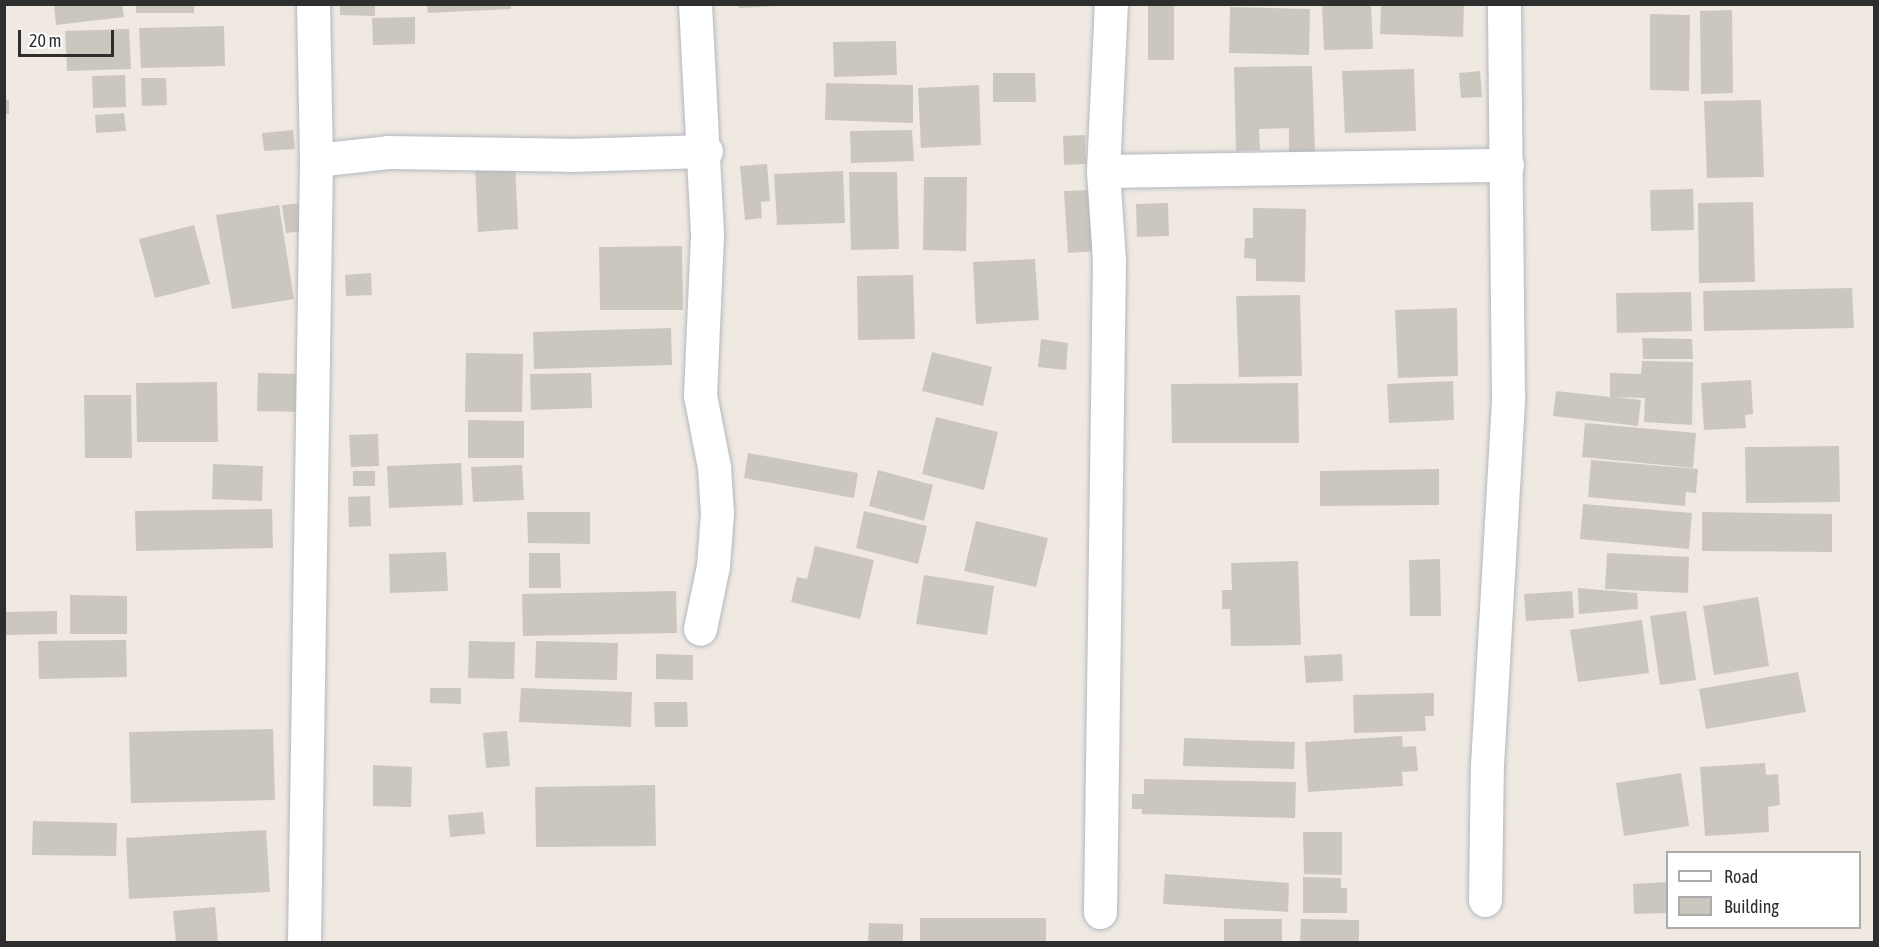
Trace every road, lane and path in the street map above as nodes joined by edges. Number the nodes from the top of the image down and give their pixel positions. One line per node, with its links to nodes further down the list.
1 (313, 4): 6 (street)
2 (695, 4): 5 (street)
3 (1111, 4): 8 (street)
4 (1504, 4): 7 (street)
5 (706, 151): 6 (street); 9 (street)
6 (316, 160): 12 (street)
7 (1507, 165): 8 (street); 10 (street)
8 (1103, 171): 11 (street)
9 (700, 629)
10 (1485, 900)
11 (1100, 912)
12 (304, 942)

